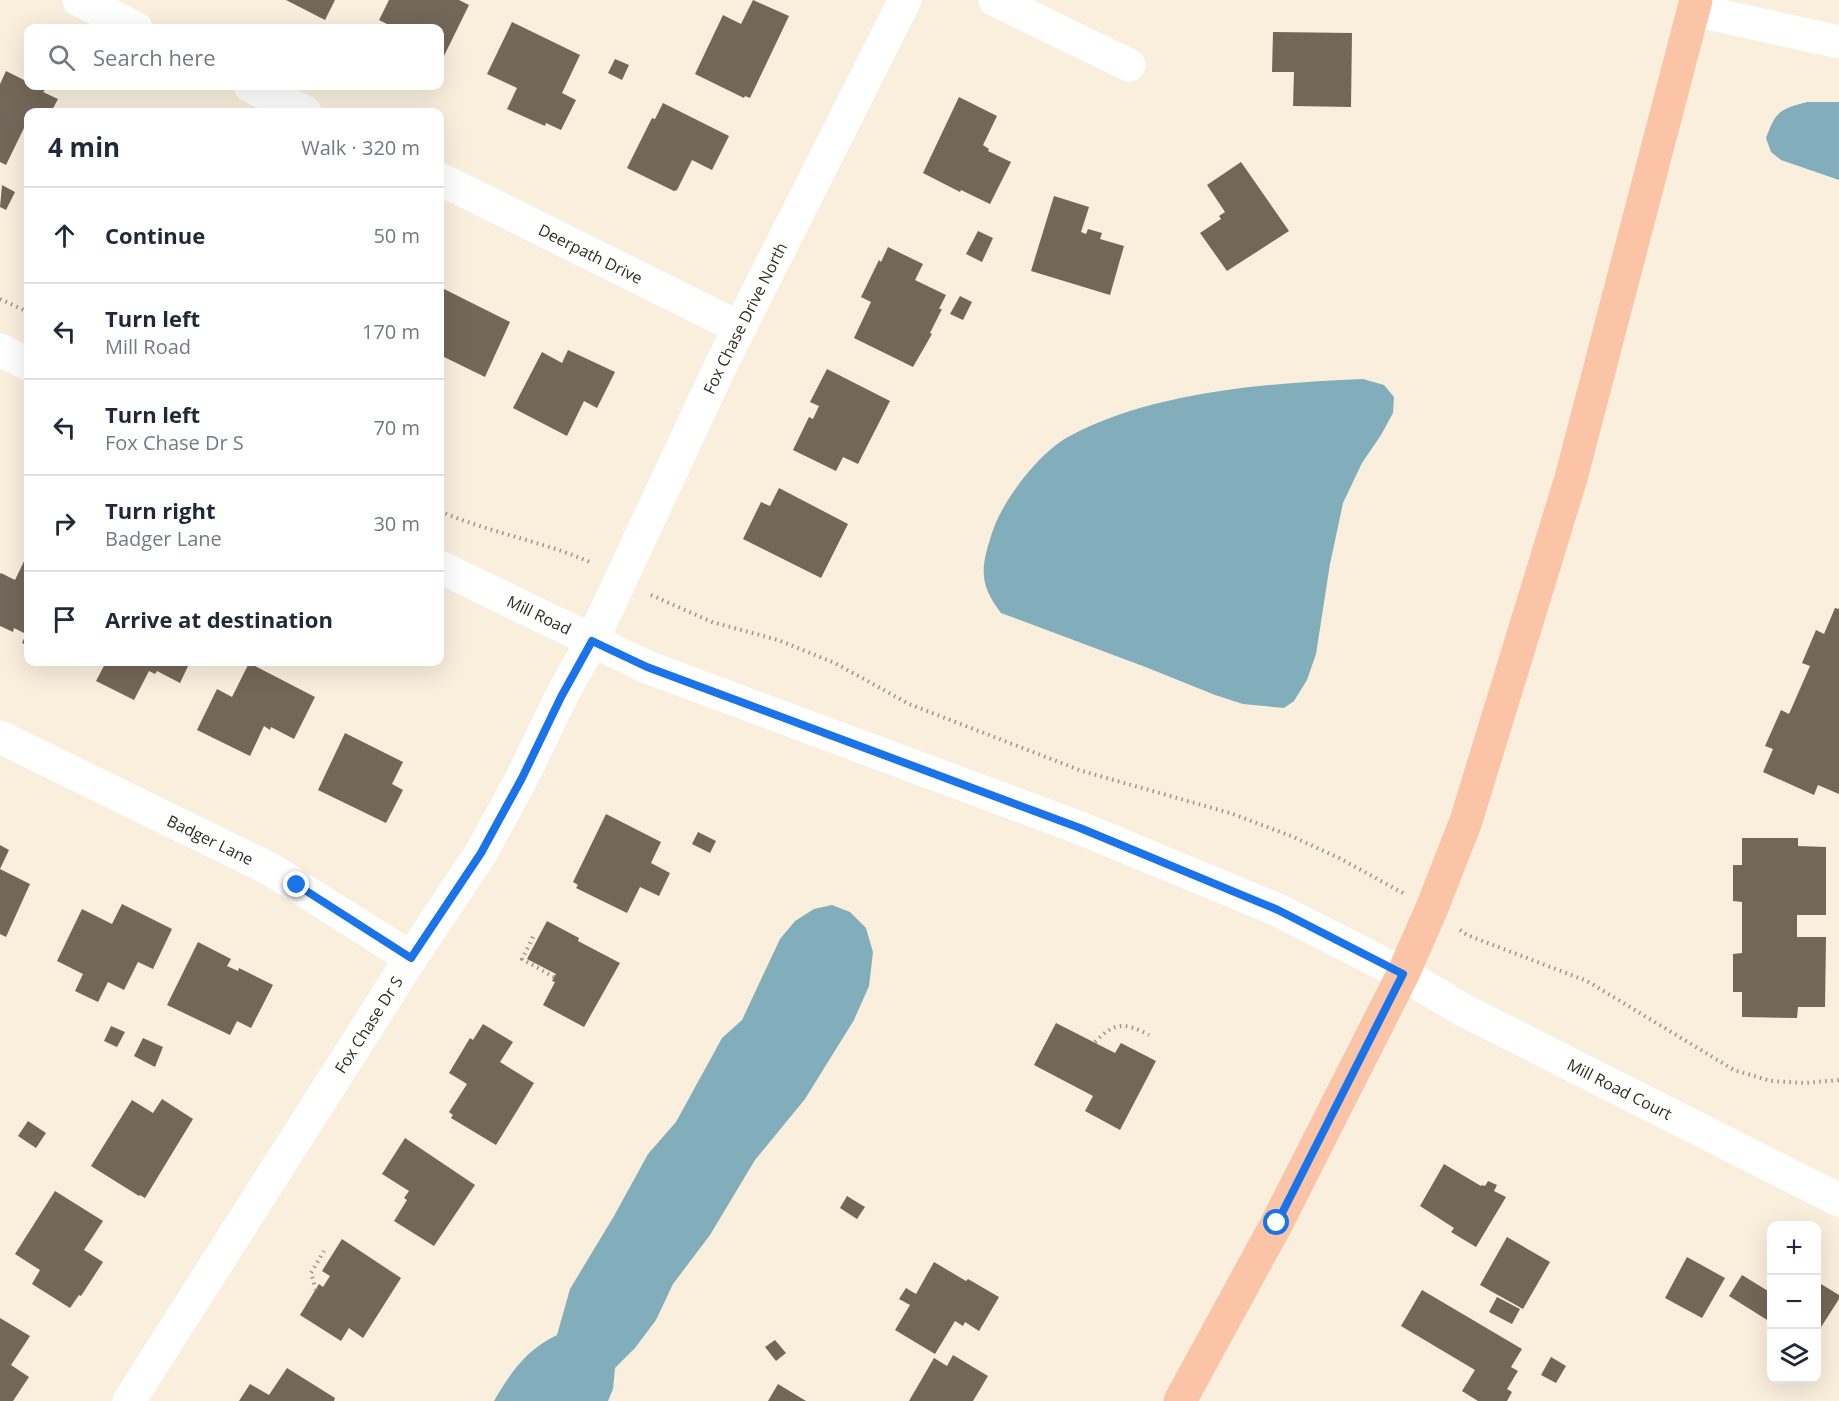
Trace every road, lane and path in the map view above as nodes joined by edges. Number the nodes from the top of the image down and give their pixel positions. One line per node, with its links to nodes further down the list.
1 (79, 0): 5 (street)
2 (904, 0): 13 (street, Fox Chase Drive North)
3 (995, 0): 7 (street)
4 (1695, 5): 6 (street); 26 (main road)
5 (128, 24)
6 (1839, 42)
7 (1129, 65)
8 (258, 90): 9 (street)
9 (296, 108)
10 (444, 182): 13 (street, Deerpath Drive)
11 (0, 300): 12 (path)
12 (24, 310)
13 (740, 328): 20 (street, Fox Chase Drive North)
14 (0, 350): 15 (street)
15 (24, 362)
16 (444, 513): 17 (path)
17 (592, 563)
18 (444, 569): 20 (street, Mill Road)
19 (645, 592): 22 (path)
20 (592, 641): 25 (street, Fox Chase Dr S); 26 (street, Mill Road)
21 (0, 737): 25 (street, Badger Lane)
22 (1339, 858)
23 (1467, 936): 30 (path)
24 (533, 937): 27 (path)
25 (411, 958): 34 (street, Fox Chase Dr S)
26 (1403, 974): 31 (street, Mill Road Court); 35 (main road)
27 (554, 977)
28 (1149, 1035): 29 (path)
29 (1095, 1042)
30 (1839, 1080)
31 (1834, 1187)
32 (324, 1251): 33 (path)
33 (316, 1290)
34 (129, 1401)
35 (1180, 1401)

